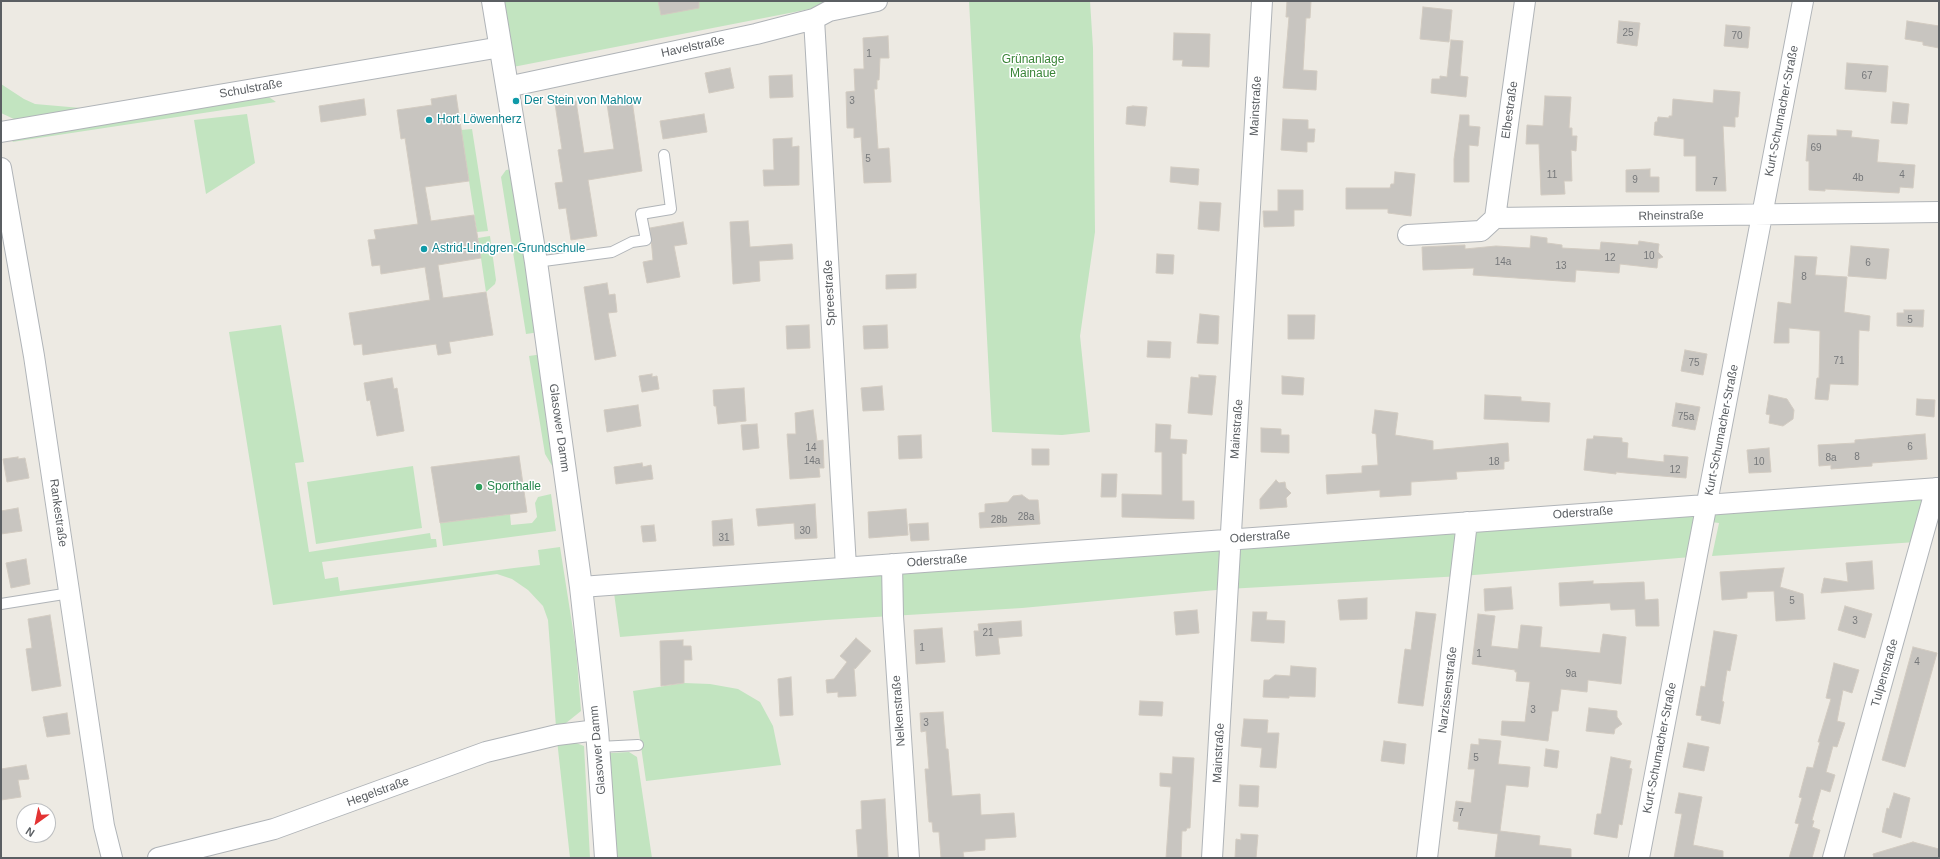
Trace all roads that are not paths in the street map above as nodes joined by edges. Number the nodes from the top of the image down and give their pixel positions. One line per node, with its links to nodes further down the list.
1 (493, 1): 7 (street, Glasower Damm)
2 (877, 1): 6 (street, Havelstraße)
3 (1262, 1): 20 (street, Mainstraße)
4 (1525, 1): 14 (street, Elbestraße)
5 (1803, 1): 13 (street, Kurt-Schumacher-Straße)
6 (814, 18): 8 (street, Havelstraße); 22 (street, Spreestraße)
7 (501, 46): 8 (street, Glasower Damm); 9 (street, Schulstraße)
8 (507, 87): 16 (street, Glasower Damm)
9 (1, 132)
10 (664, 155): 16 (lane)
11 (1, 168): 24 (street, Rankestraße)
12 (1939, 212): 13 (street, Rheinstraße)
13 (1762, 214): 14 (street, Rheinstraße); 18 (street, Kurt-Schumacher-Straße)
14 (1495, 218): 15 (street)
15 (1408, 234)
16 (536, 262): 23 (street, Glasower Damm)
17 (1938, 488): 18 (street, Oderstraße); 35 (street, Tulpenstraße)
18 (1707, 505): 19 (street, Oderstraße); 34 (street, Kurt-Schumacher-Straße)
19 (1466, 522): 20 (street, Oderstraße); 33 (street, Narzissenstraße)
20 (1230, 539): 21 (street, Oderstraße); 32 (street, Mainstraße)
21 (892, 564): 22 (street, Oderstraße); 31 (street, Nelkenstraße)
22 (846, 567): 23 (street, Oderstraße)
23 (581, 587): 26 (street, Glasower Damm)
24 (70, 593): 25 (lane); 28 (street, Rankestraße)
25 (1, 604)
26 (598, 739): 27 (lane); 29 (street, Hegelstraße); 30 (street, Glasower Damm)
27 (638, 745)
28 (112, 858)
29 (158, 858)
30 (606, 858)
31 (909, 858)
32 (1212, 858)
33 (1428, 858)
34 (1639, 858)
35 (1834, 858)

